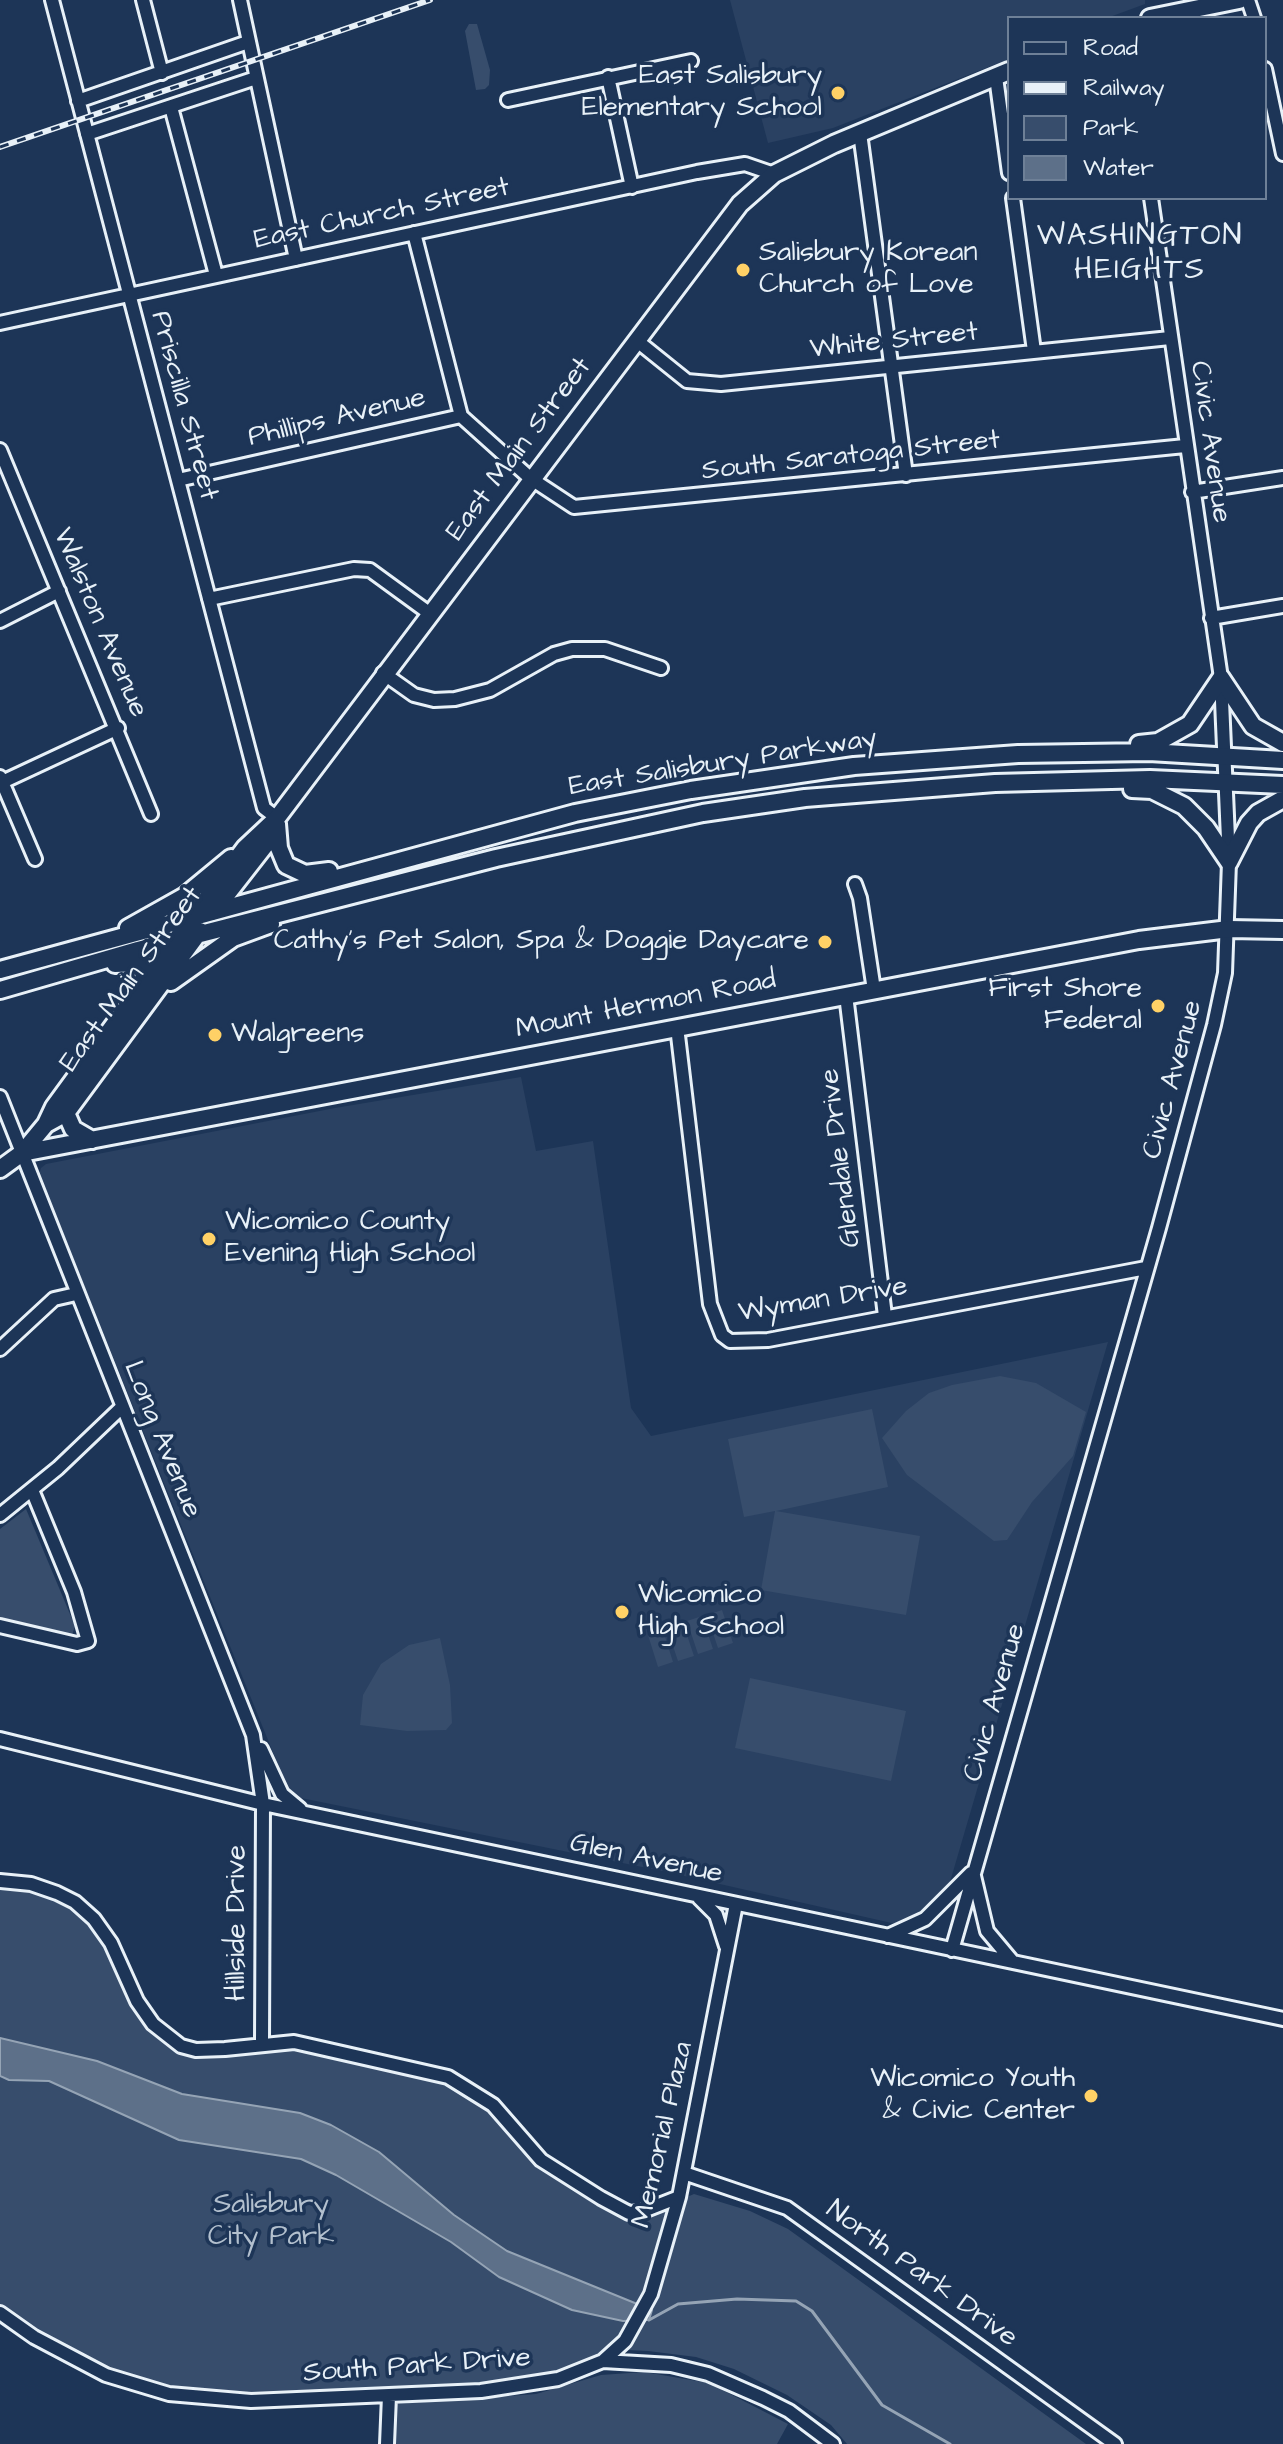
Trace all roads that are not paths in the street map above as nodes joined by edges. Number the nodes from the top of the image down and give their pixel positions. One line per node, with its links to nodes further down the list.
1 (52, 0): 14 (street, Priscilla Street)
2 (143, 0): 8 (street)
3 (240, 0): 6 (street)
4 (1239, 0): 5 (main road)
5 (1160, 16)
6 (248, 42): 8 (street); 11 (street)
7 (691, 61): 10 (street)
8 (162, 73): 14 (street)
9 (1002, 74): 16 (main road, East Main Street); 18 (street)
10 (608, 77): 13 (street); 21 (street)
11 (256, 78): 15 (street); 25 (street)
12 (1267, 78): 19 (street)
13 (508, 100)
14 (78, 101): 17 (street, Priscilla Street)
15 (171, 107): 17 (street); 26 (street)
16 (860, 133): 20 (main road, East Main Street); 32 (street)
17 (87, 134): 27 (street, Priscilla Street)
18 (1007, 145)
19 (1283, 154)
20 (774, 174): 21 (street, East Church Street); 30 (main road, East Main Street)
21 (632, 187): 24 (street, East Church Street)
22 (1013, 200): 31 (street)
23 (1151, 200): 29 (street, Civic Avenue)
24 (414, 233): 25 (street, East Church Street); 33 (street)
25 (296, 259): 26 (street, East Church Street)
26 (216, 275): 27 (street, East Church Street)
27 (130, 295): 28 (street, East Church Street); 39 (street, Priscilla Street)
28 (0, 323)
29 (1170, 338): 31 (street, White Street); 34 (street, Civic Avenue)
30 (636, 340): 32 (street, White Street); 37 (main road, East Main Street)
31 (1034, 351): 32 (street, White Street)
32 (892, 367): 36 (street)
33 (461, 416): 37 (street, South Saratoga Street); 39 (street, Phillips Avenue)
34 (1185, 446): 36 (street, South Saratoga Street); 40 (street, Civic Avenue)
35 (0, 450): 41 (street, Walston Avenue)
36 (906, 475): 37 (street, South Saratoga Street)
37 (530, 478): 44 (main road, East Main Street)
38 (1283, 478): 40 (street)
39 (178, 480): 42 (street, Priscilla Street)
40 (1192, 492): 45 (street, Civic Avenue)
41 (59, 591): 46 (street); 50 (street, Walston Avenue)
42 (209, 599): 44 (street); 61 (street, Priscilla Street)
43 (1283, 606): 45 (street)
44 (429, 613): 48 (main road, East Main Street)
45 (1211, 618): 49 (street, Civic Avenue)
46 (0, 621)
47 (661, 668): 48 (street)
48 (383, 673): 61 (main road, East Main Street)
49 (1221, 678): 51 (main road); 52 (main road); 53 (street, Civic Avenue)
50 (118, 728): 55 (street); 60 (street, Walston Avenue)
51 (1283, 743)
52 (1055, 753): 53 (main road, East Salisbury Parkway); 64 (main road, East Salisbury Parkway)
53 (1225, 756): 54 (main road, East Salisbury Parkway); 56 (street, Civic Avenue)
54 (1283, 760)
55 (1, 780): 63 (street)
56 (1224, 780): 57 (main road, East Salisbury Parkway); 58 (main road, East Salisbury Parkway); 65 (street, Civic Avenue)
57 (995, 783): 65 (main road); 67 (main road, East Salisbury Parkway)
58 (1283, 785)
59 (1283, 799): 65 (main road)
60 (151, 814)
61 (277, 818): 62 (main road, East Main Street); 64 (main road); 68 (main road, East Main Street)
62 (245, 848): 69 (main road, East Main Street); 73 (main road)
63 (35, 859)
64 (406, 860): 68 (main road, East Salisbury Parkway)
65 (1229, 862): 70 (street, Civic Avenue)
66 (855, 884): 77 (street)
67 (309, 908): 69 (main road, East Salisbury Parkway); 78 (main road)
68 (213, 912): 69 (main road, East Salisbury Parkway)
69 (196, 926): 72 (main road, East Main Street); 73 (main road, East Salisbury Parkway); 78 (main road, East Main Street)
70 (1229, 929): 71 (main road, Mount Hermon Road); 77 (main road, Mount Hermon Road); 88 (street, Civic Avenue)
71 (1283, 930)
72 (176, 940): 74 (main road); 78 (main road, East Main Street)
73 (103, 941): 75 (main road, East Salisbury Parkway)
74 (73, 968): 76 (main road); 78 (main road)
75 (0, 970)
76 (0, 990)
77 (874, 990): 79 (main road, Mount Hermon Road)
78 (148, 991): 82 (main road, East Main Street); 83 (main road, East Main Street)
79 (846, 995): 80 (main road, Mount Hermon Road); 90 (street, Glendale Drive)
80 (677, 1027): 84 (main road, Mount Hermon Road); 90 (street, Wyman Drive)
81 (0, 1097): 85 (street, Long Avenue)
82 (66, 1113): 83 (main road, East Main Street); 84 (main road)
83 (46, 1124): 85 (main road, East Main Street)
84 (92, 1140): 85 (main road, Mount Hermon Road)
85 (22, 1153): 86 (street); 87 (main road, East Main Street); 89 (street, Long Avenue)
86 (0, 1157)
87 (0, 1169)
88 (1146, 1268): 90 (street, Wyman Drive); 100 (street, Civic Avenue)
89 (76, 1294): 91 (street); 92 (street, Long Avenue)
90 (885, 1316)
91 (0, 1349)
92 (122, 1407): 93 (street); 96 (street, Long Avenue)
93 (32, 1490): 94 (street); 95 (street)
94 (0, 1515)
95 (0, 1626)
96 (253, 1735): 98 (street, Long Avenue); 99 (street)
97 (0, 1739): 98 (street, Glen Avenue)
98 (263, 1804): 99 (street, Glen Avenue); 109 (street, Hillside Drive)
99 (307, 1813): 102 (street, Glen Avenue)
100 (973, 1870): 104 (street); 105 (street, Civic Avenue); 107 (street)
101 (0, 1881): 109 (street)
102 (693, 1894): 103 (street, Glen Avenue); 106 (street)
103 (736, 1904): 104 (street, Glen Avenue); 106 (street, Memorial Plaza)
104 (887, 1937): 105 (street, Glen Avenue)
105 (952, 1950): 107 (street, Glen Avenue)
106 (727, 1952): 110 (street, Memorial Plaza)
107 (1015, 1964): 108 (street, Glen Avenue)
108 (1283, 2019)
109 (262, 2042): 111 (street)
110 (684, 2173): 111 (street, Memorial Plaza); 117 (street, North Park Drive)
111 (679, 2197): 113 (street, Memorial Plaza)
112 (0, 2313): 114 (street, South Park Drive)
113 (603, 2361): 114 (street, South Park Drive); 116 (street, South Park Drive)
114 (389, 2396): 115 (street)
115 (387, 2444)
116 (833, 2444)
117 (1115, 2444)

